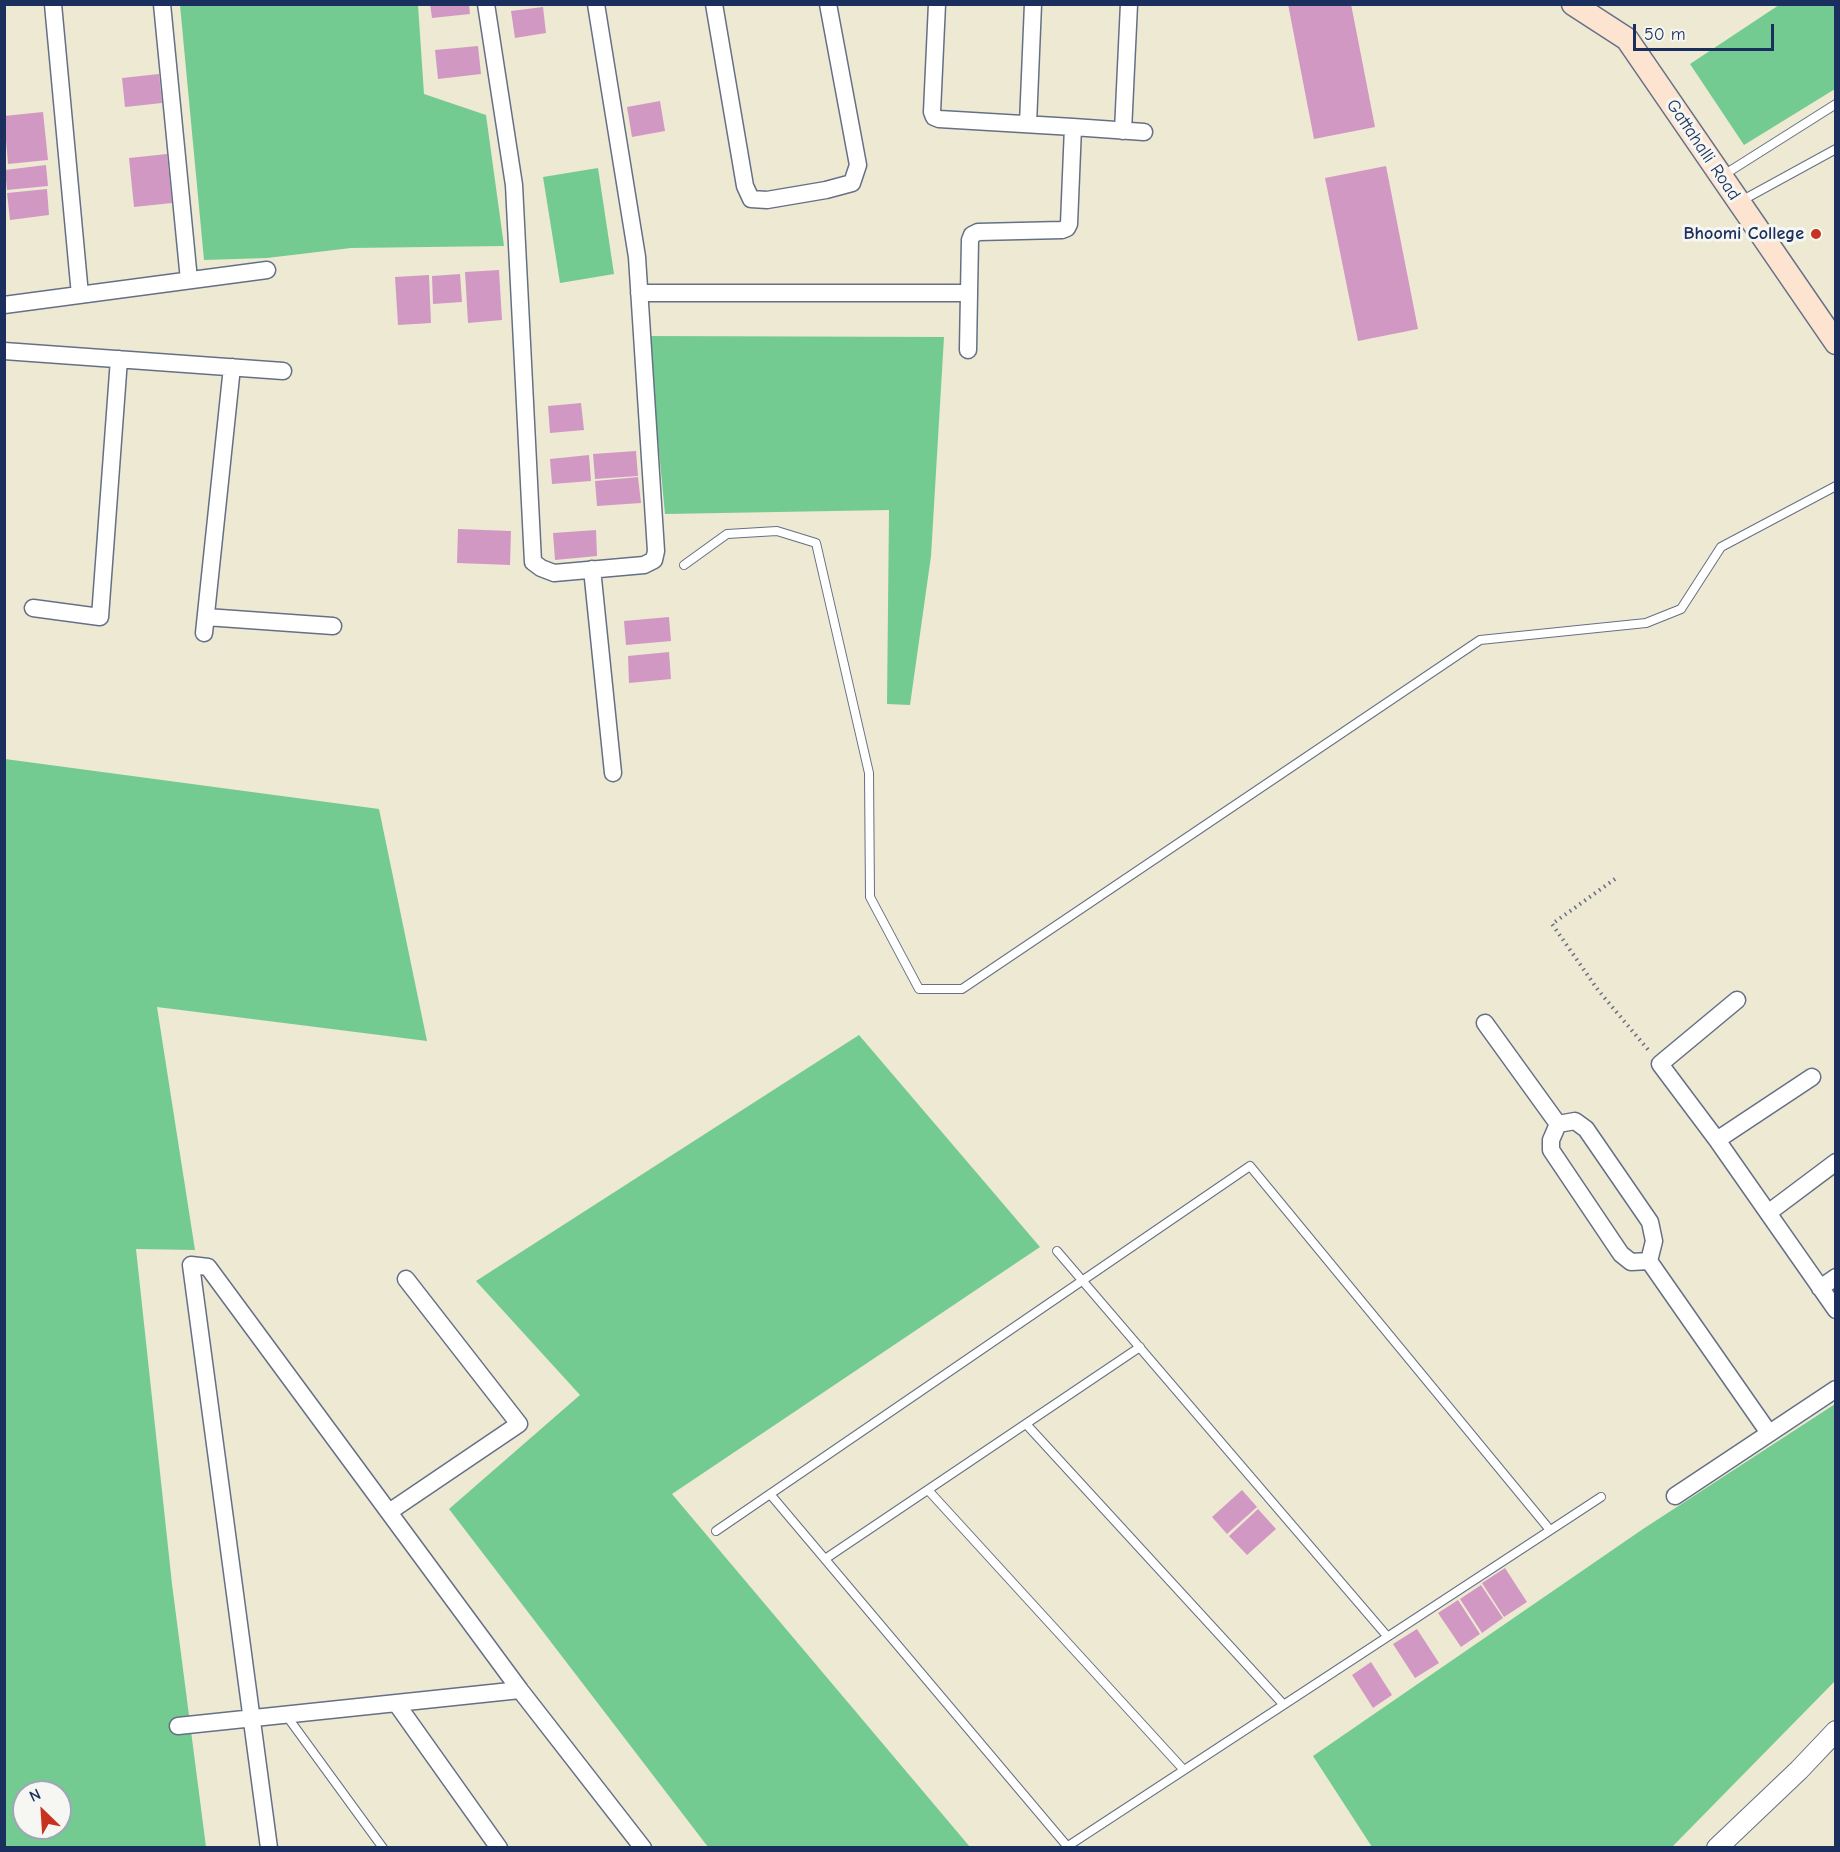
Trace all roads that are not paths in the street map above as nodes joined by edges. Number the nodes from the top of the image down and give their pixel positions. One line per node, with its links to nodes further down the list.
1 (53, 4): 23 (street)
2 (162, 4): 20 (street)
3 (486, 4): 33 (street)
4 (596, 4): 22 (street)
5 (714, 4): 6 (street)
6 (828, 4)
7 (937, 4): 12 (street)
8 (1033, 4): 12 (street)
9 (1129, 4): 14 (street)
10 (1573, 4): 17 (main road, Gattahalli Road)
11 (1836, 104): 17 (lane)
12 (1028, 124): 13 (street)
13 (1073, 127): 14 (street); 21 (street)
14 (1123, 130): 15 (street)
15 (1144, 132)
16 (1836, 149): 18 (lane)
17 (1722, 176): 18 (main road, Gattahalli Road)
18 (1738, 202): 25 (main road, Gattahalli Road)
19 (267, 270): 20 (street)
20 (189, 280): 23 (street)
21 (969, 292): 22 (street); 26 (street)
22 (639, 293): 33 (street)
23 (80, 295): 24 (street)
24 (4, 305)
25 (1836, 343)
26 (968, 350)
27 (4, 351): 28 (street)
28 (119, 359): 29 (street); 34 (street)
29 (232, 367): 30 (street); 35 (street)
30 (282, 371)
31 (1836, 486): 32 (lane)
32 (684, 565)
33 (592, 569): 36 (street)
34 (33, 608)
35 (333, 626)
36 (613, 773)
37 (1737, 1000): 41 (street)
38 (1485, 1023): 40 (street)
39 (1812, 1077): 41 (street)
40 (1558, 1124): 45 (street); 45 (street)
41 (1717, 1140): 43 (street)
42 (1836, 1162): 43 (street)
43 (1768, 1213): 49 (street)
44 (1058, 1251): 48 (lane)
45 (1649, 1261): 54 (street)
46 (1836, 1277): 49 (street)
47 (406, 1279): 59 (street)
48 (1083, 1280): 51 (lane); 56 (lane); 60 (lane)
49 (1820, 1288): 50 (street)
50 (1836, 1310)
51 (1140, 1347): 53 (lane); 63 (lane)
52 (1836, 1389): 54 (street)
53 (1026, 1424): 55 (lane); 66 (lane)
54 (1769, 1433): 57 (street)
55 (928, 1490): 62 (lane); 71 (lane)
56 (771, 1494): 61 (lane); 62 (lane)
57 (1675, 1496)
58 (1601, 1497): 60 (lane)
59 (389, 1512): 64 (street); 68 (street)
60 (1550, 1530): 63 (lane)
61 (716, 1531)
62 (825, 1559): 72 (lane)
63 (1387, 1636): 66 (lane)
64 (520, 1689): 65 (street); 76 (street)
65 (396, 1703): 67 (street); 75 (street)
66 (1283, 1704): 71 (lane)
67 (286, 1715): 68 (street); 74 (lane)
68 (252, 1718): 69 (street); 73 (street)
69 (178, 1726)
70 (1836, 1731): 77 (street)
71 (1184, 1769): 72 (lane)
72 (1066, 1847)
73 (269, 1848)
74 (382, 1848)
75 (499, 1848)
76 (643, 1848)
77 (1717, 1848)

